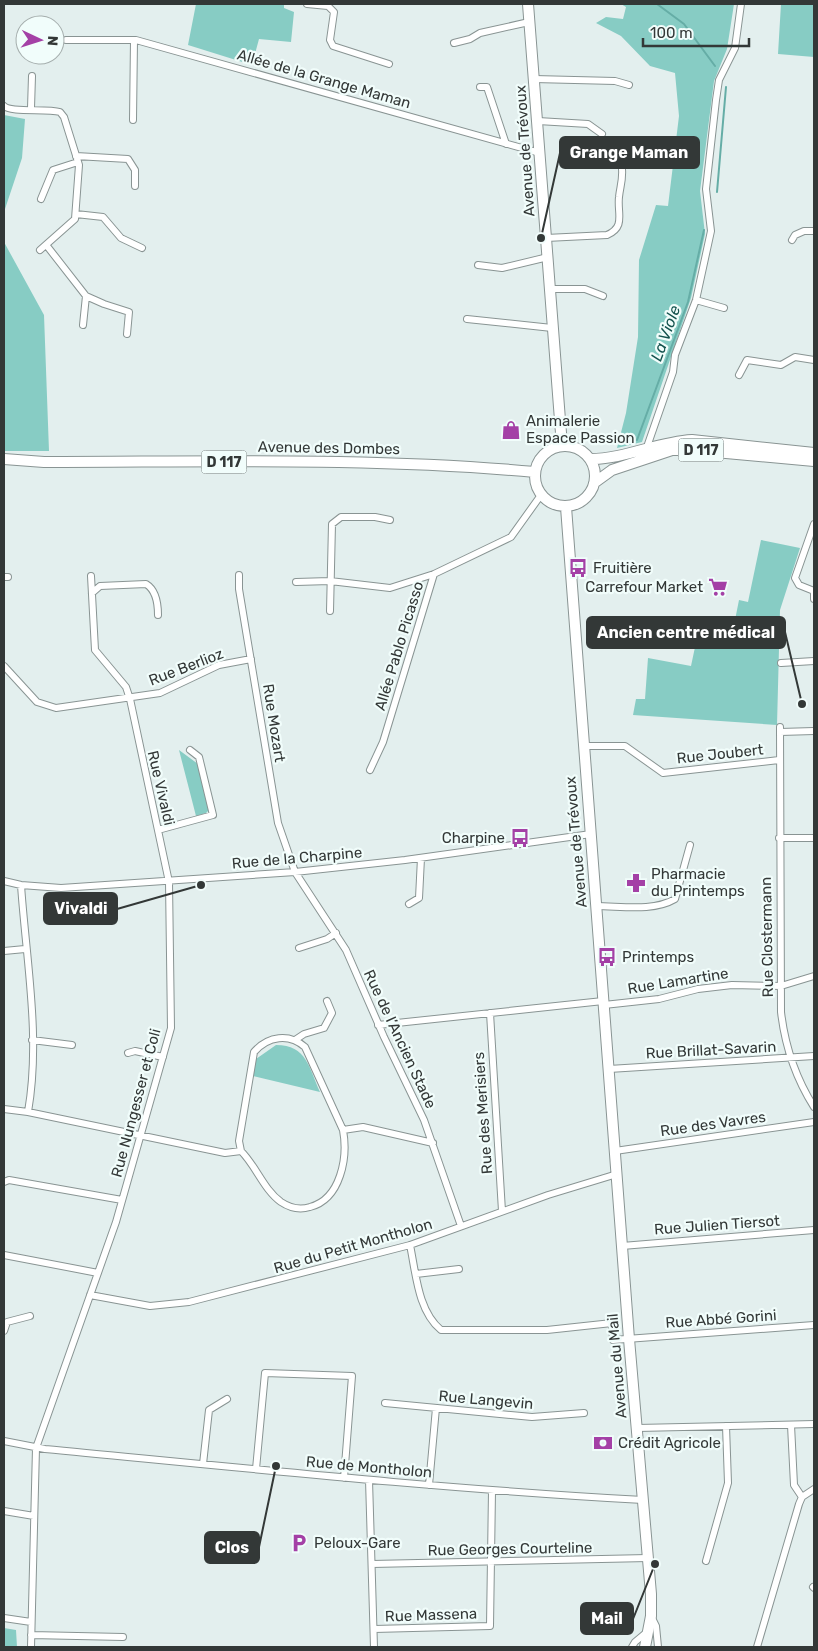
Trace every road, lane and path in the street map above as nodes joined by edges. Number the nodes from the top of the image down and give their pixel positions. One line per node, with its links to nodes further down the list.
1 (307, 4): 8 (street)
2 (528, 4): 4 (main road, Avenue de Trévoux)
3 (741, 4): 36 (street)
4 (529, 22): 7 (street); 10 (main road, Avenue de Trévoux)
5 (66, 40): 6 (street, Allée de la Grange Maman)
6 (134, 40): 15 (street); 18 (street, Allée de la Grange Maman)
7 (454, 43)
8 (389, 64)
9 (32, 76): 14 (street)
10 (534, 79): 11 (street); 16 (main road, Avenue de Trévoux)
11 (629, 84)
12 (480, 87): 18 (street)
13 (4, 106): 14 (street)
14 (31, 108): 20 (street)
15 (133, 120)
16 (538, 121): 17 (street); 19 (main road, Avenue de Trévoux)
17 (602, 134)
18 (506, 144): 19 (street, Allée de la Grange Maman)
19 (540, 153): 26 (main road, Avenue de Trévoux)
20 (77, 159): 22 (street); 23 (street); 24 (street)
21 (622, 169): 26 (street)
22 (134, 186)
23 (41, 199)
24 (76, 214): 28 (street); 29 (street)
25 (814, 231): 27 (street)
26 (546, 238): 31 (main road, Avenue de Trévoux)
27 (792, 240)
28 (47, 246): 30 (street); 34 (street)
29 (142, 248)
30 (40, 250)
31 (548, 257): 32 (street); 33 (main road, Avenue de Trévoux)
32 (478, 265)
33 (550, 289): 35 (street); 40 (main road, Avenue de Trévoux)
34 (86, 296): 39 (street); 41 (street)
35 (603, 296)
36 (696, 300): 37 (street); 45 (street)
37 (724, 308)
38 (467, 319): 40 (street)
39 (83, 325)
40 (552, 328): 44 (main road, Avenue de Trévoux)
41 (127, 334)
42 (814, 360): 43 (street)
43 (738, 375)
44 (562, 446): 48 (main road); 50 (main road)
45 (649, 452): 46 (main road, D 117); 48 (main road, D 117); 49 (main road, D 117); 51 (main road, D 117)
46 (814, 453)
47 (4, 459): 50 (main road, Avenue des Dombes / D 117)
48 (590, 459): 51 (main road)
49 (814, 461)
50 (534, 472): 52 (main road)
51 (594, 482): 53 (main road)
52 (540, 495): 53 (main road); 56 (street, Allée Pablo Picasso)
53 (566, 507): 71 (main road, Avenue de Trévoux)
54 (390, 520): 59 (street)
55 (814, 524): 62 (street)
56 (434, 574): 59 (street); 74 (street, Allée Pablo Picasso)
57 (239, 575): 65 (street, Rue Mozart)
58 (91, 576): 61 (street, Rue Vivaldi)
59 (330, 581): 60 (street); 63 (street)
60 (296, 582)
61 (92, 593): 64 (street); 69 (street, Rue Vivaldi)
62 (814, 599)
63 (330, 611)
64 (158, 615)
65 (251, 659): 69 (street, Rue Berlioz); 81 (street, Rue Mozart)
66 (814, 662): 67 (street)
67 (780, 663)
68 (4, 666): 69 (street, Rue Berlioz)
69 (130, 699): 75 (street, Rue Vivaldi)
70 (814, 731): 73 (street, Rue Clostermann)
71 (583, 746): 73 (street, Rue Joubert); 76 (main road, Avenue de Trévoux)
72 (190, 750): 75 (street)
73 (779, 760): 77 (street, Rue Clostermann)
74 (370, 770)
75 (158, 830): 83 (street, Rue Vivaldi)
76 (591, 834): 80 (street, Rue de la Charpine); 86 (main road, Avenue de Trévoux)
77 (779, 838): 78 (street); 92 (street, Rue Clostermann)
78 (814, 838)
79 (690, 845): 86 (street)
80 (421, 858): 81 (street, Rue de la Charpine); 85 (street)
81 (295, 872): 83 (street, Rue de la Charpine); 87 (street, Rue de l’Ancien Stade)
82 (4, 881): 84 (street, Rue de la Charpine)
83 (169, 882): 84 (street, Rue de la Charpine); 102 (street, Rue Nungesser et Coli)
84 (21, 885): 88 (street)
85 (408, 904)
86 (596, 906): 94 (main road, Avenue de Trévoux)
87 (336, 933): 89 (street); 96 (street, Rue de l’Ancien Stade)
88 (25, 948): 90 (street); 97 (street)
89 (300, 948)
90 (4, 950)
91 (814, 976): 92 (street, Rue Lamartine)
92 (781, 986): 94 (street, Rue Lamartine); 103 (street, Rue Clostermann)
93 (327, 1001): 98 (street)
94 (604, 1003): 95 (street, Rue Lamartine); 104 (main road, Avenue de Trévoux)
95 (490, 1013): 96 (street, Rue Lamartine); 117 (street, Rue des Merisiers)
96 (378, 1024): 111 (street, Rue de l’Ancien Stade)
97 (32, 1040): 99 (street); 107 (street)
98 (295, 1040): 109 (street); 112 (street)
99 (72, 1044)
100 (128, 1054): 102 (street)
101 (814, 1056): 103 (street, Rue Brillat-Savarin)
102 (163, 1057): 110 (street, Rue Nungesser et Coli)
103 (789, 1058): 104 (street, Rue Brillat-Savarin); 105 (street, Rue Clostermann)
104 (609, 1069): 113 (main road, Avenue de Trévoux)
105 (814, 1106)
106 (4, 1109): 107 (street)
107 (28, 1112): 110 (street)
108 (814, 1122): 113 (street, Rue des Vavres)
109 (343, 1130): 111 (street); 112 (street)
110 (141, 1134): 112 (street); 116 (street, Rue Nungesser et Coli)
111 (433, 1143): 118 (street, Rue de l’Ancien Stade)
112 (241, 1151)
113 (615, 1151): 114 (main road, Avenue de Trévoux)
114 (617, 1174): 117 (street, Rue du Petit Montholon); 121 (main road, Avenue du Mail)
115 (4, 1182): 116 (street)
116 (122, 1200): 124 (street, Rue Nungesser et Coli)
117 (502, 1212): 118 (street, Rue du Petit Montholon)
118 (461, 1226): 120 (street, Rue du Petit Montholon)
119 (814, 1230): 121 (street, Rue Julien Tiersot)
120 (410, 1245): 125 (street); 126 (street, Rue du Petit Montholon)
121 (622, 1246): 130 (main road, Avenue du Mail)
122 (4, 1256): 124 (street)
123 (459, 1269): 125 (street)
124 (98, 1273): 126 (street, Rue Nungesser et Coli)
125 (416, 1274): 130 (street)
126 (90, 1295): 140 (street, Rue Nungesser et Coli)
127 (30, 1316): 129 (street)
128 (814, 1325): 130 (street, Rue Abbé Gorini)
129 (4, 1331)
130 (629, 1339): 138 (main road, Avenue du Mail)
131 (227, 1399): 141 (street)
132 (385, 1403): 133 (street, Rue Langevin)
133 (436, 1408): 134 (street, Rue Langevin); 145 (street)
134 (584, 1413)
135 (814, 1424): 136 (street)
136 (791, 1425): 137 (street); 148 (street)
137 (726, 1426): 138 (street); 153 (street)
138 (637, 1428): 149 (main road, Avenue du Mail)
139 (4, 1441): 140 (street, Rue de Montholon)
140 (36, 1448): 141 (street, Rue de Montholon); 151 (street, Rue Nungesser et Coli)
141 (203, 1464): 142 (street, Rue de Montholon)
142 (256, 1469): 143 (street, Rue de Montholon); 143 (street)
143 (344, 1478): 144 (street, Rue de Montholon)
144 (369, 1480): 145 (street, Rue de Montholon); 155 (street)
145 (429, 1486): 147 (street, Rue de Montholon)
146 (814, 1490): 148 (street)
147 (492, 1491): 149 (street, Rue de Montholon); 154 (street)
148 (802, 1497): 168 (street)
149 (643, 1500): 152 (main road, Avenue du Mail)
150 (4, 1511): 151 (street)
151 (34, 1516): 158 (street, Rue Nungesser et Coli)
152 (648, 1558): 154 (street, Rue Georges Courteline); 156 (main road, Avenue du Mail)
153 (706, 1561)
154 (490, 1562): 155 (street, Rue Georges Courteline); 159 (street, Rue Massena)
155 (372, 1564): 159 (street)
156 (651, 1616): 160 (main road, Avenue du Mail); 167 (street, Avenue du Mail)
157 (4, 1618): 158 (street)
158 (31, 1622): 161 (street, Rue Nungesser et Coli)
159 (374, 1629): 164 (street)
160 (647, 1632): 165 (street); 166 (main road, Avenue du Mail)
161 (31, 1635): 162 (street); 163 (street, Rue Nungesser et Coli)
162 (123, 1637)
163 (31, 1647)
164 (374, 1647)
165 (632, 1647)
166 (645, 1647)
167 (658, 1647)
168 (758, 1647)

